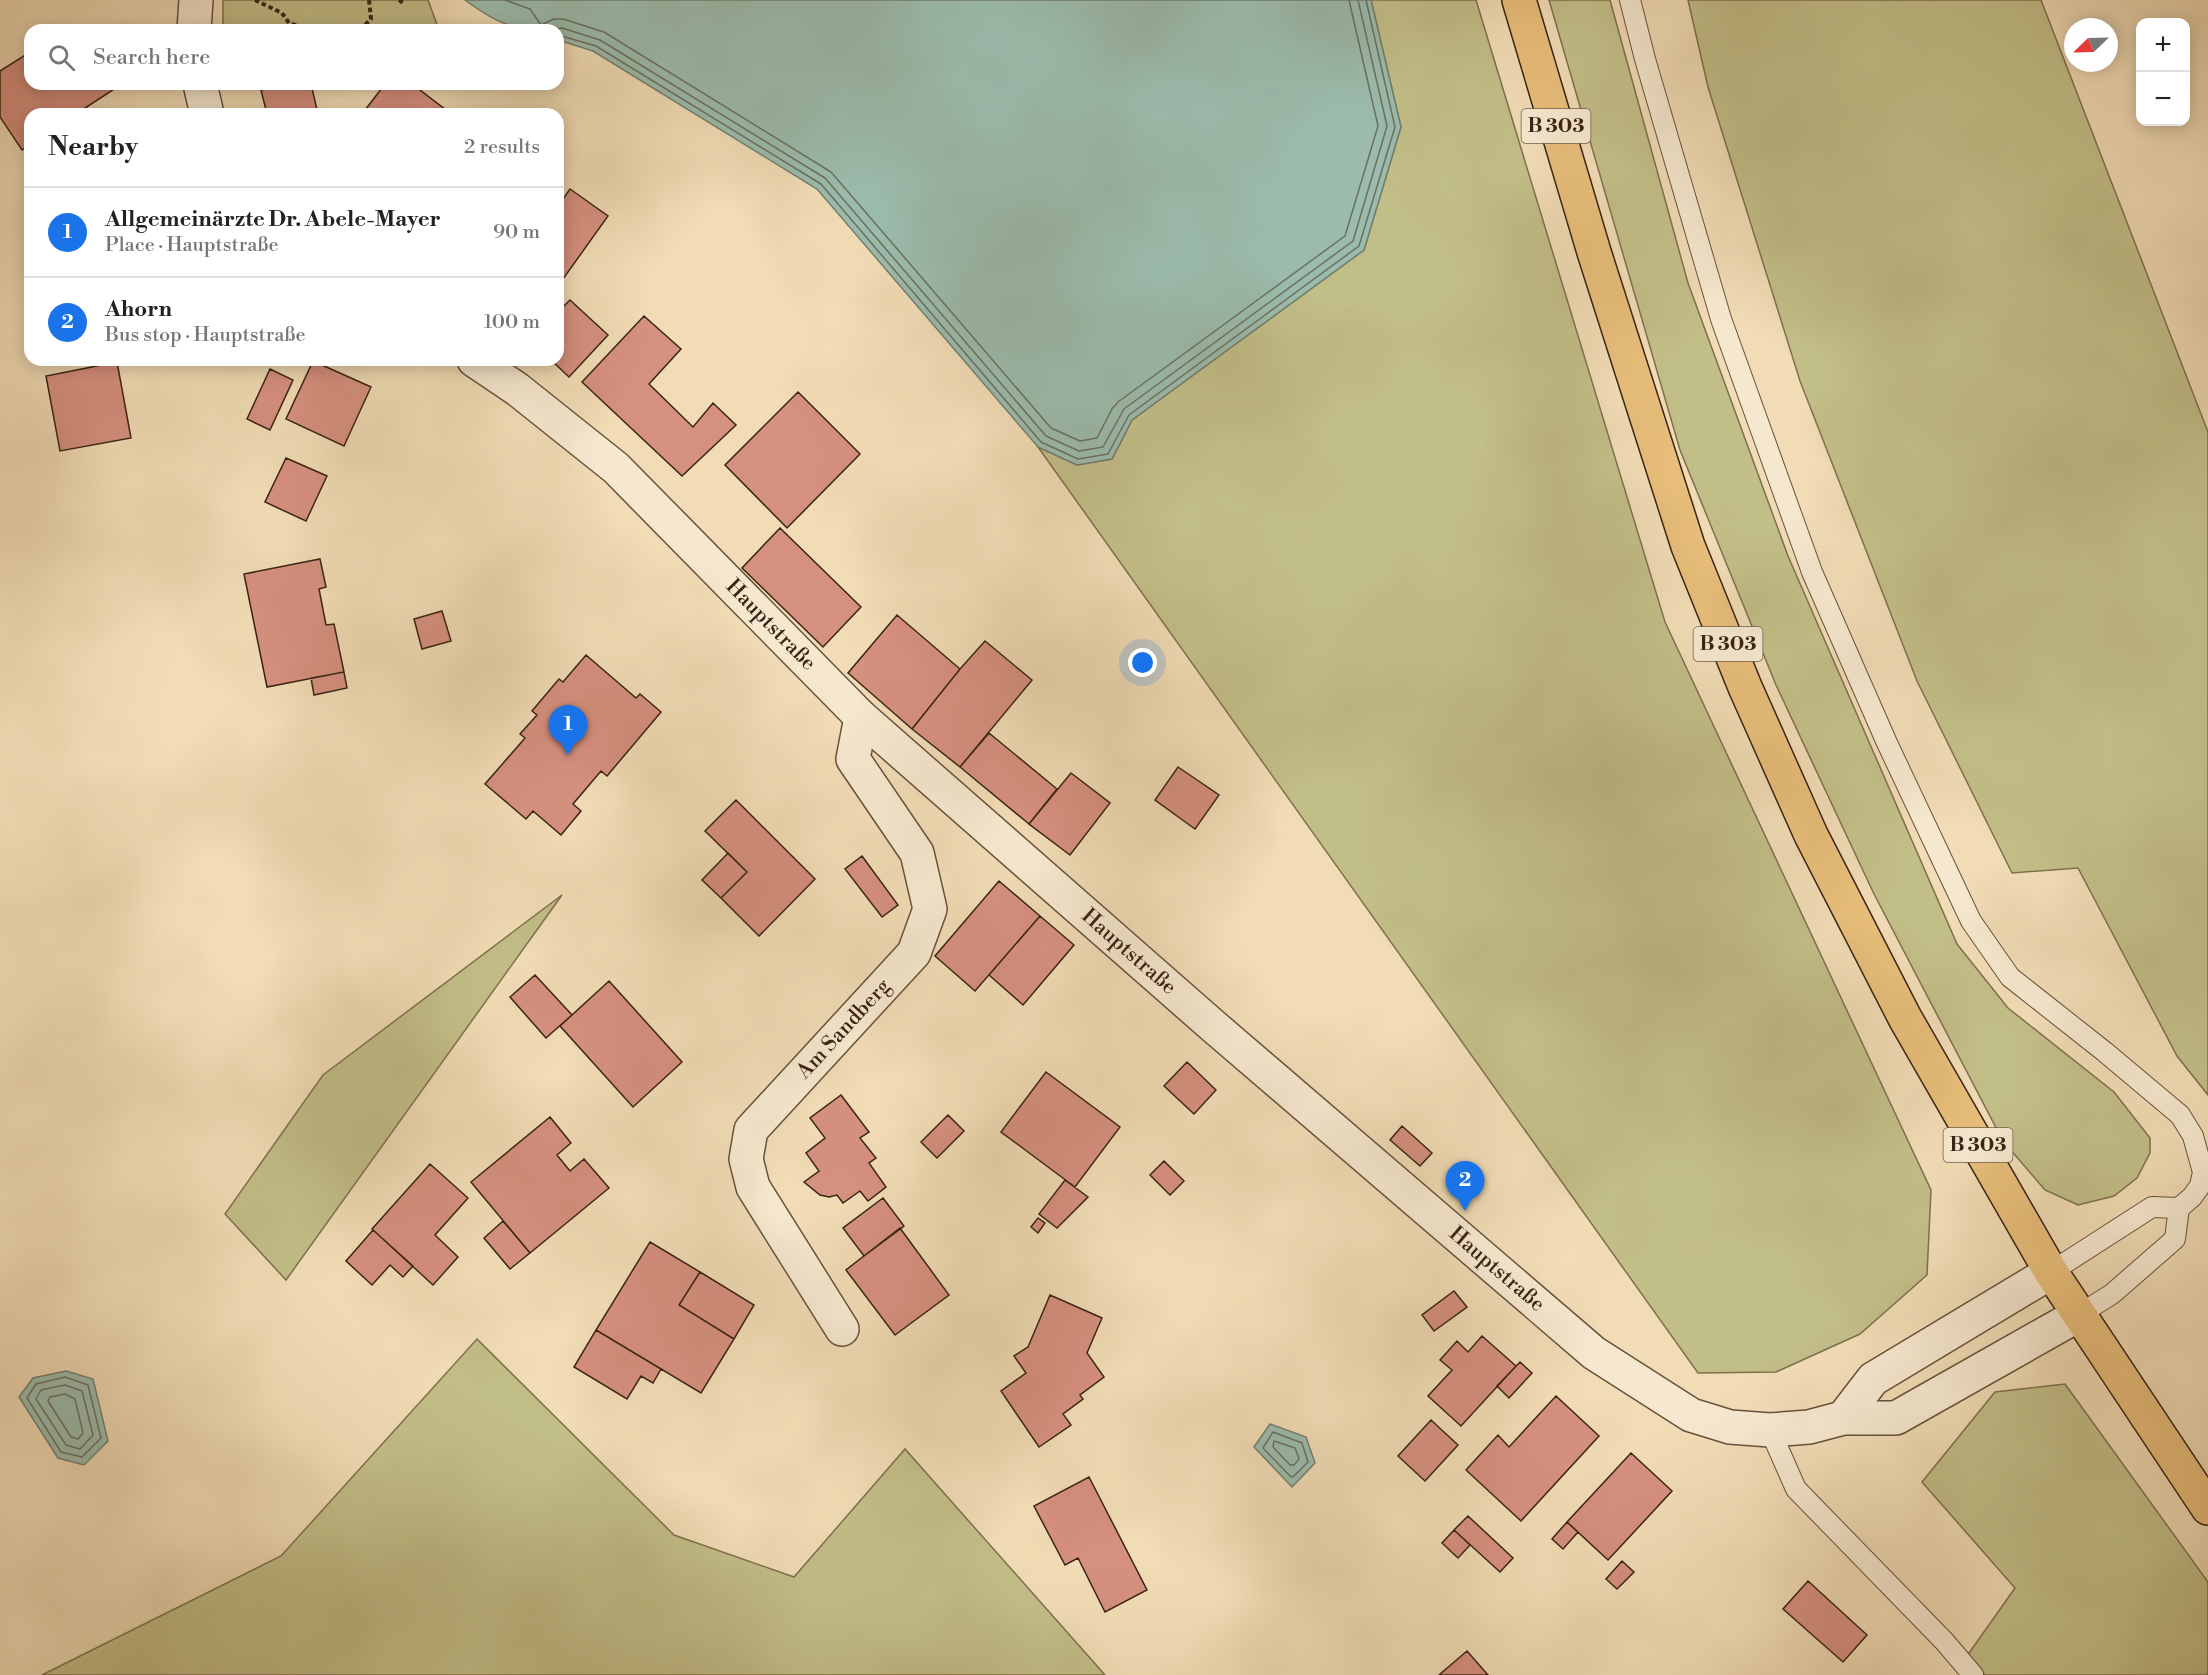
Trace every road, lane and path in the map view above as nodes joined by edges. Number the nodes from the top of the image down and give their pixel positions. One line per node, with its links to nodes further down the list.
1 (196, 0): 7 (street)
2 (255, 0): 6 (path)
3 (369, 0): 9 (path)
4 (1519, 0): 15 (main road, B 303)
5 (1630, 0): 14 (lane)
6 (289, 23): 8 (path)
7 (194, 24)
8 (292, 24)
9 (366, 24)
10 (201, 90): 11 (street)
11 (206, 108)
12 (483, 366): 13 (street, Hauptstraße)
13 (861, 717): 17 (street, Am Sandberg); 19 (street, Hauptstraße)
14 (2179, 1208): 15 (lane); 16 (lane)
15 (2051, 1272): 16 (main road, B 303); 18 (street)
16 (2080, 1314): 18 (street, Hauptstraße); 20 (main road, B 303)
17 (842, 1329)
18 (1843, 1418): 19 (street, Hauptstraße)
19 (1770, 1430): 21 (lane)
20 (2208, 1508)
21 (1973, 1675)

